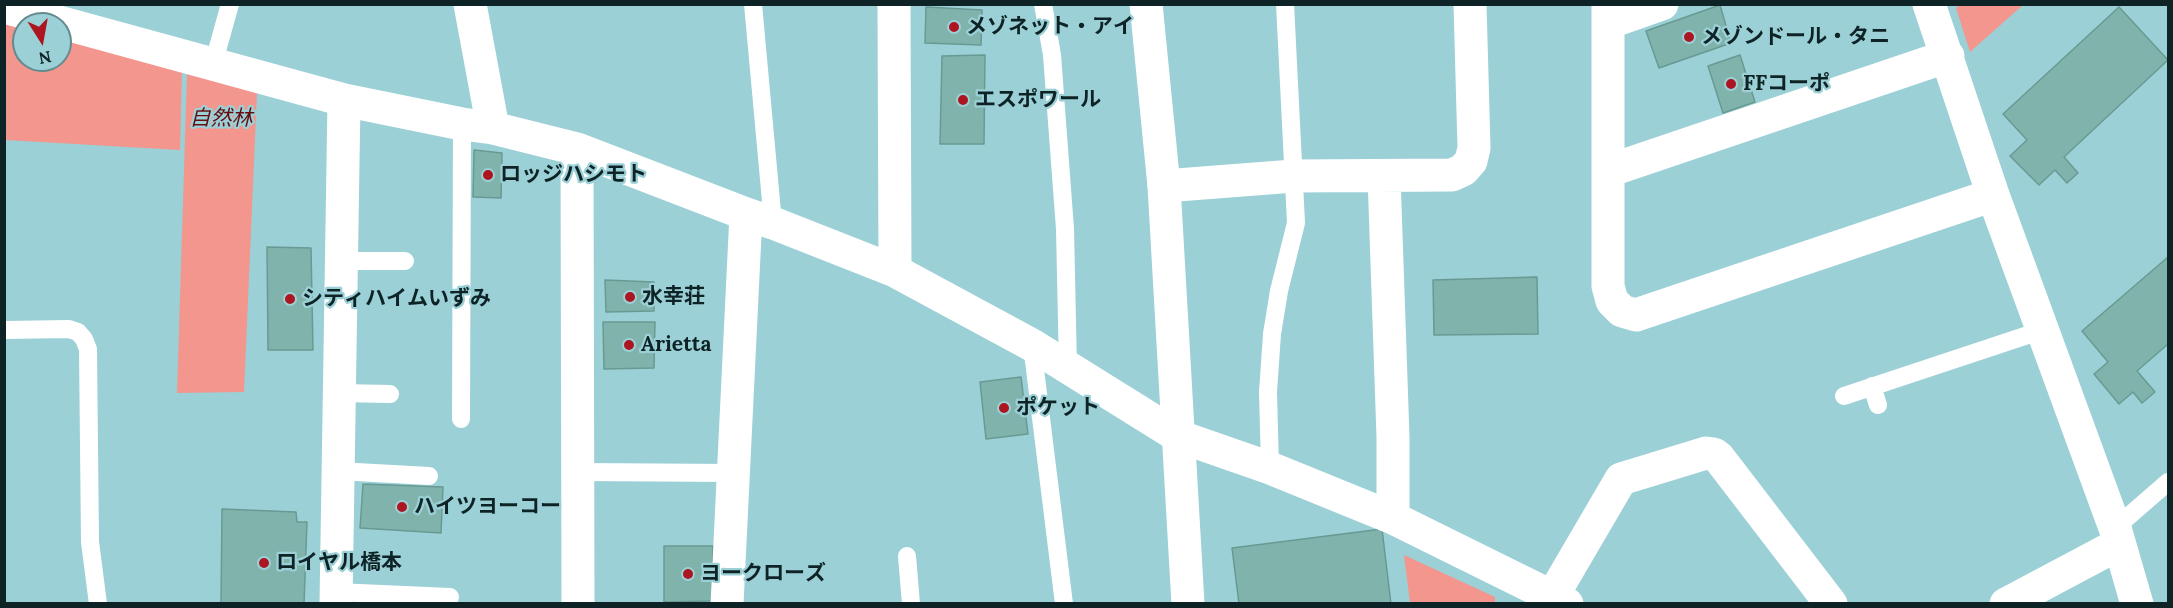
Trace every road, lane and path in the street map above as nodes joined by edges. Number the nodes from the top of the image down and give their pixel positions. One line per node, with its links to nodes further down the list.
1 (230, 4): 16 (lane)
2 (470, 4): 18 (street)
3 (753, 4): 25 (lane)
4 (894, 4): 28 (street)
5 (1043, 4): 32 (lane)
6 (1146, 4): 23 (street)
7 (1285, 4): 21 (lane)
8 (1470, 4): 22 (street)
9 (1662, 4): 13 (street)
10 (1929, 4): 15 (street)
11 (4, 8): 12 (street)
12 (48, 12)
13 (1608, 14): 20 (street)
14 (72, 17): 16 (street)
15 (1948, 56): 20 (street); 24 (street)
16 (213, 65): 17 (street)
17 (344, 100): 18 (street); 26 (street)
18 (478, 126): 19 (street); 38 (lane)
19 (577, 149): 25 (street); 42 (street)
20 (1608, 171): 24 (street)
21 (1294, 176): 22 (street); 23 (street); 40 (lane)
22 (1384, 176): 46 (street)
23 (1164, 186): 39 (street)
24 (1993, 195): 30 (street)
25 (759, 218): 28 (street); 43 (street)
26 (341, 261): 27 (lane); 34 (street)
27 (405, 261)
28 (895, 271): 31 (street)
29 (4, 330): 52 (lane)
30 (2043, 330): 33 (lane); 47 (street)
31 (1032, 345): 32 (street); 56 (lane)
32 (1068, 368): 39 (street)
33 (1872, 386): 36 (lane); 37 (lane)
34 (339, 393): 35 (lane); 41 (street)
35 (390, 394)
36 (1844, 396)
37 (1878, 405)
38 (461, 419)
39 (1178, 436): 40 (street); 57 (street)
40 (1270, 468): 46 (street)
41 (338, 471): 44 (lane); 49 (street)
42 (578, 472): 43 (lane); 53 (street)
43 (734, 474): 54 (street)
44 (429, 476)
45 (2169, 482): 47 (lane)
46 (1393, 518): 51 (street)
47 (2117, 536): 59 (street); 60 (street)
48 (907, 556): 55 (lane)
49 (336, 597): 50 (lane)
50 (450, 597)
51 (1559, 600): 58 (street)
52 (98, 603)
53 (578, 603)
54 (728, 603)
55 (910, 603)
56 (1064, 603)
57 (1188, 603)
58 (1832, 603)
59 (2006, 603)
60 (2137, 603)

